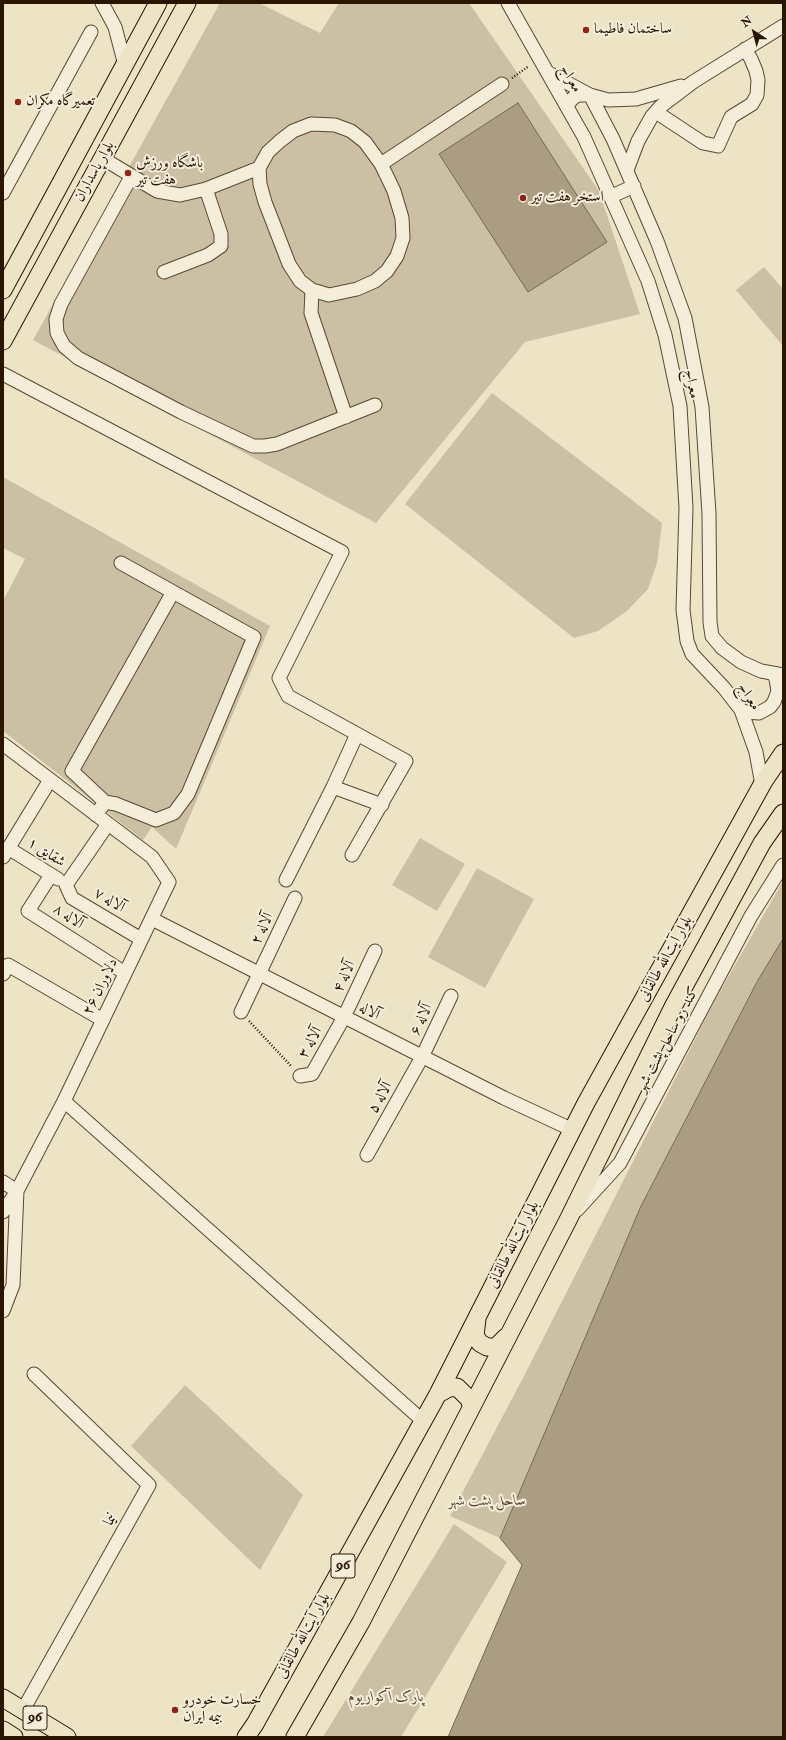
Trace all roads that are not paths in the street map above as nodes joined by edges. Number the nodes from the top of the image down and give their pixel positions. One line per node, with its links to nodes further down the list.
1 (102, 3): 8 (street)
2 (158, 3): 8 (main road, بلوار پاسداران)
3 (187, 3): 15 (main road, بلوار پاسداران)
4 (508, 3): 9 (street, معراج)
5 (783, 26): 7 (street)
6 (92, 32): 22 (street)
7 (745, 49): 10 (street); 14 (street)
8 (125, 65): 25 (main road, بلوار پاسداران)
9 (547, 72): 12 (street); 13 (street, معراج)
10 (693, 82): 12 (street); 14 (street)
11 (502, 84): 16 (street)
12 (590, 95): 13 (street); 18 (street, معراج)
13 (567, 105): 23 (street, معراج)
14 (656, 112): 18 (street)
15 (102, 158): 19 (street); 27 (main road, بلوار پاسداران)
16 (381, 164): 17 (street); 26 (street)
17 (259, 168): 21 (street); 26 (street)
18 (627, 170): 20 (street, معراج)
19 (132, 177): 21 (street); 30 (street)
20 (634, 186): 23 (street); 33 (street, معراج)
21 (206, 189): 24 (street)
22 (3, 193)
23 (612, 196): 34 (street, معراج)
24 (164, 272)
25 (3, 290)
26 (312, 290): 30 (street)
27 (3, 341)
28 (5, 380): 35 (street)
29 (375, 405): 30 (street)
30 (346, 417)
31 (121, 563): 32 (street)
32 (173, 592): 41 (street); 41 (street)
33 (778, 674): 34 (street)
34 (741, 710): 39 (street, معراج)
35 (357, 734): 40 (street); 42 (street)
36 (3, 744): 38 (street, دلاوران ۲۶)
37 (783, 753): 39 (main road, بلوار آیت‌الله طالقانی)
38 (50, 780): 44 (street, دلاوران ۲۶); 46 (street)
39 (762, 785): 66 (main road, بلوار آیت‌الله طالقانی)
40 (333, 787): 42 (street); 50 (street)
41 (104, 802): 44 (street)
42 (382, 805): 47 (street)
43 (783, 813): 71 (main road)
44 (96, 814): 45 (street, دلاوران ۲۶)
45 (108, 824): 51 (street); 53 (street, دلاوران ۲۶)
46 (6, 852): 49 (street, شقایق ۱)
47 (352, 855)
48 (783, 865): 71 (street, کند رو ساحل پشت شهر)
49 (51, 875): 51 (street, شقایق ۱); 57 (street, آلاله ۸)
50 (286, 880)
51 (66, 884): 54 (street, آلاله ۷)
52 (295, 898): 58 (street, آلاله ۲)
53 (152, 918): 54 (street, دلاوران ۲۶); 58 (street, آلاله)
54 (142, 940): 57 (street, دلاوران ۲۶)
55 (375, 951): 61 (street, آلاله ۴)
56 (5, 967): 62 (street)
57 (125, 973): 62 (street, دلاوران ۲۶)
58 (260, 974): 60 (street, آلاله ۲); 61 (street, آلاله)
59 (451, 996): 63 (street, آلاله ۶)
60 (241, 1012)
61 (344, 1017): 63 (street, آلاله); 64 (street, آلاله ۳)
62 (103, 1020): 65 (street, دلاوران ۲۶)
63 (422, 1057): 66 (street, آلاله); 67 (street, آلاله ۵)
64 (300, 1076)
65 (64, 1100): 69 (street, دلاوران ۲۶); 78 (street)
66 (573, 1130): 73 (main road, بلوار آیت‌الله طالقانی)
67 (367, 1155)
68 (3, 1182): 69 (street)
69 (17, 1191): 70 (street); 72 (street, دلاوران ۲۶)
70 (3, 1212)
71 (568, 1220): 74 (main road)
72 (3, 1311)
73 (477, 1319): 74 (main road); 76 (main road, بلوار آیت‌الله طالقانی)
74 (508, 1335): 77 (main road)
75 (34, 1374): 80 (street, نیما)
76 (438, 1394): 77 (main road); 78 (main road, بلوار آیت‌الله طالقانی / 96)
77 (471, 1407): 85 (main road)
78 (423, 1421): 84 (main road, بلوار آیت‌الله طالقانی / 96)
79 (3, 1698): 80 (main road, 96)
80 (23, 1710): 83 (main road, 96)
81 (3, 1730): 82 (main road, 96)
82 (14, 1737)
83 (67, 1737)
84 (246, 1737)
85 (295, 1737)

